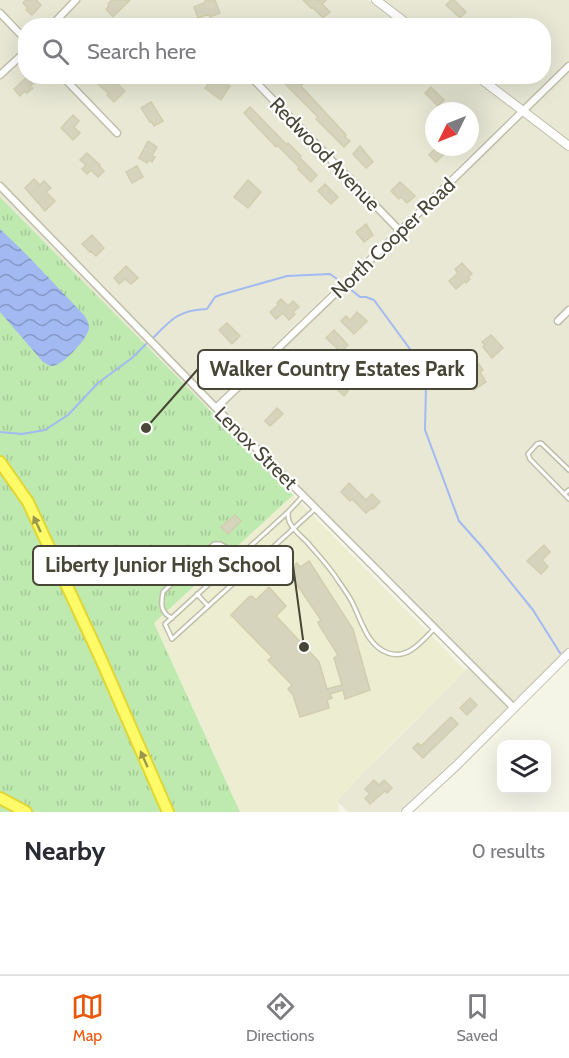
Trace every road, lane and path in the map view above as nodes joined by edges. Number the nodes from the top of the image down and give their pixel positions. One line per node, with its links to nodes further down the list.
1 (76, 0): 4 (street)
2 (376, 0): 5 (street)
3 (0, 14): 6 (street)
4 (59, 18)
5 (400, 18)
6 (18, 32)
7 (18, 58): 9 (street)
8 (569, 66): 14 (street, North Cooper Road)
9 (0, 75)
10 (70, 84): 16 (street)
11 (258, 84): 19 (street, Redwood Avenue)
12 (488, 84): 15 (street)
13 (551, 84): 15 (street, North Cooper Road)
14 (551, 84)
15 (523, 111): 17 (street); 19 (street, North Cooper Road)
16 (117, 133)
17 (569, 145)
18 (0, 186): 22 (street, Lenox Street)
19 (400, 231): 22 (street, North Cooper Road)
20 (569, 310): 21 (street)
21 (558, 321)
22 (216, 408): 27 (street, Lenox Street)
23 (0, 462): 41 (highway, one-way to 23)
24 (569, 470): 26 (lane)
25 (569, 490): 26 (lane)
26 (564, 494): 28 (lane)
27 (303, 496): 29 (street, Lenox Street); 30 (lane)
28 (569, 499)
29 (315, 508): 31 (lane); 36 (street, Lenox Street)
30 (288, 512): 31 (lane); 32 (lane)
31 (294, 528): 34 (lane); 36 (lane)
32 (241, 555): 33 (lane); 35 (lane)
33 (198, 594): 34 (lane); 35 (lane)
34 (208, 606): 35 (lane)
35 (171, 618)
36 (434, 629): 38 (street, Lenox Street)
37 (569, 653): 38 (street)
38 (514, 708): 42 (street)
39 (0, 798): 40 (highway)
40 (26, 812)
41 (168, 812)
42 (406, 812)

